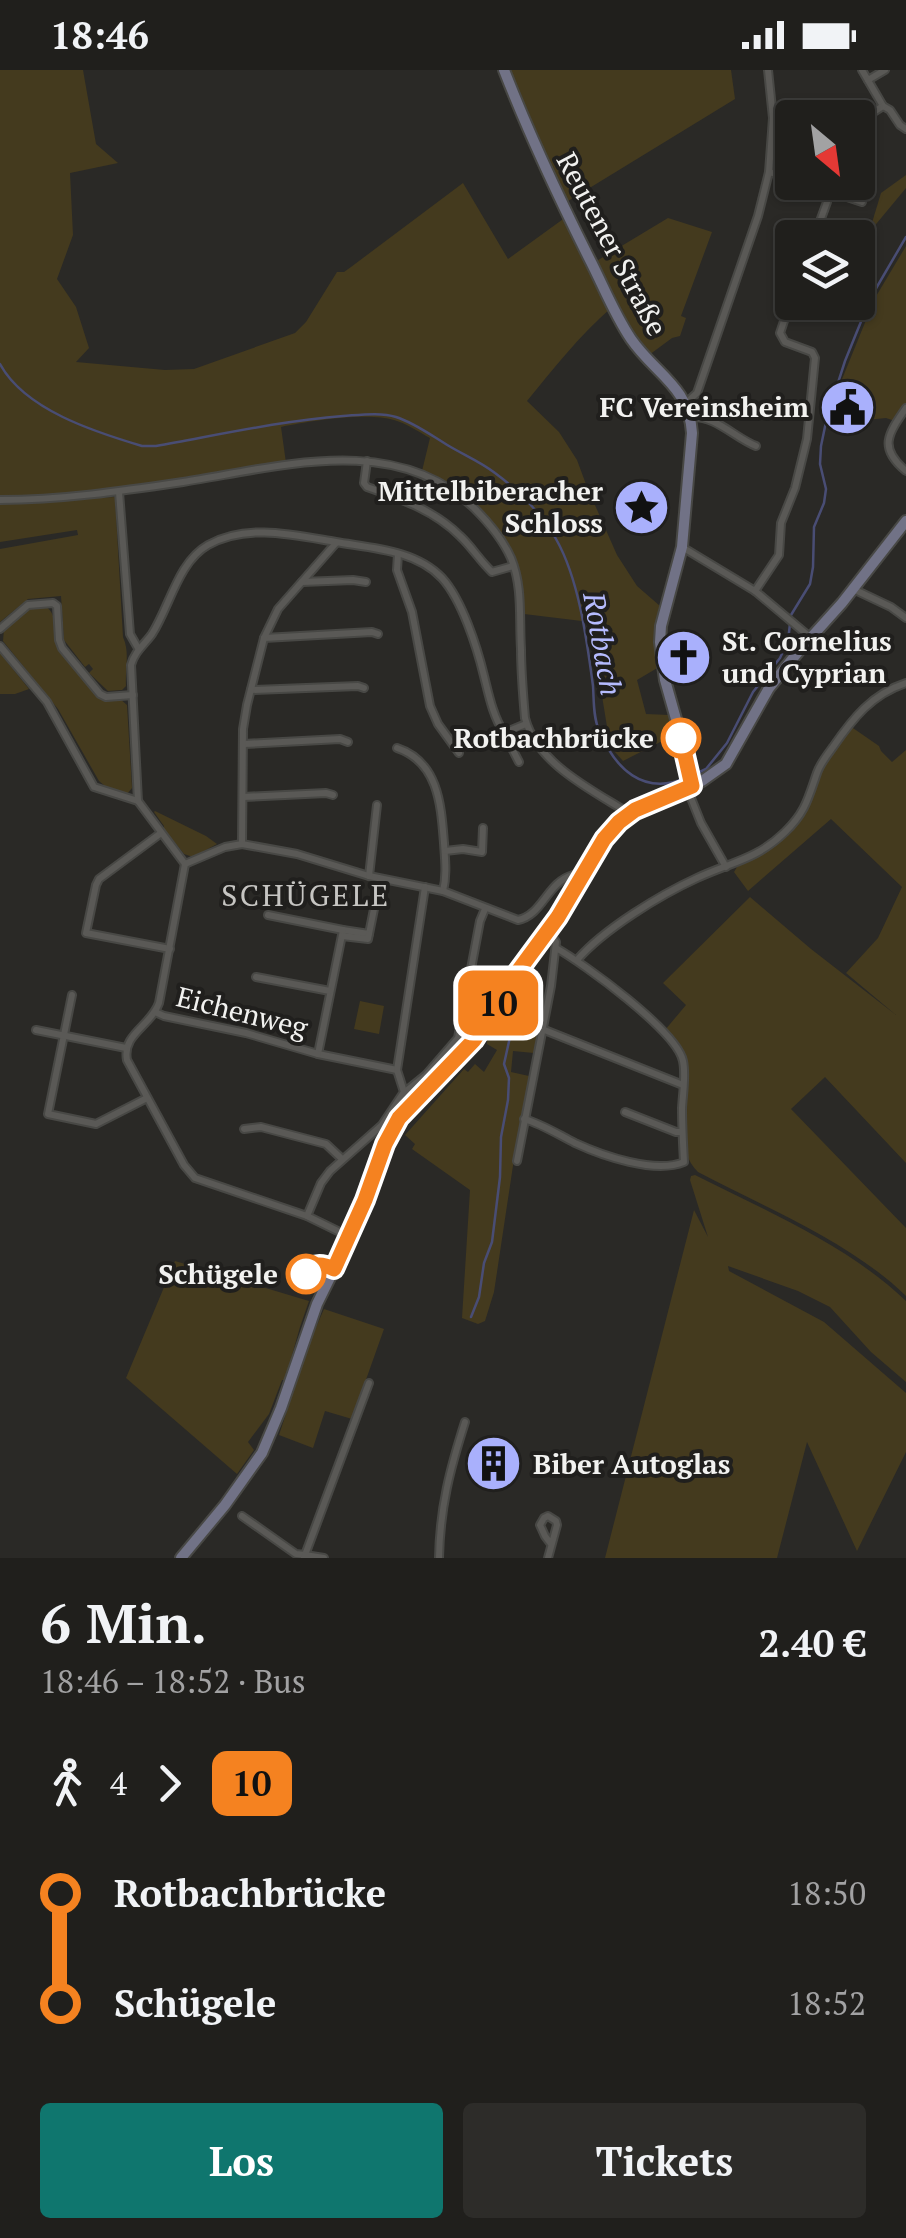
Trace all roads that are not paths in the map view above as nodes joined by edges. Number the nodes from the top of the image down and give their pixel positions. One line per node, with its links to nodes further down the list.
1 (504, 70): 14 (street, Reutener Straße)
2 (768, 70): 9 (street)
3 (862, 70): 5 (street)
4 (885, 70): 5 (street)
5 (868, 80): 6 (street)
6 (883, 106): 7 (street); 8 (street)
7 (875, 111)
8 (906, 129)
9 (769, 172): 10 (street); 14 (street)
10 (775, 174)
11 (858, 200): 12 (street)
12 (862, 202)
13 (784, 320): 30 (street)
14 (686, 403): 16 (street, Reutener Straße)
15 (906, 408): 19 (street)
16 (691, 417): 17 (street); 24 (street)
17 (756, 446)
18 (367, 461): 20 (street); 26 (street); 26 (street)
19 (906, 471)
20 (118, 492): 21 (street); 37 (street)
21 (0, 500)
22 (906, 522): 29 (street)
23 (336, 542): 25 (street); 27 (street); 37 (street)
24 (682, 547): 30 (street); 49 (street)
25 (398, 554): 43 (street); 47 (street)
26 (513, 566): 42 (street)
27 (300, 582): 28 (street); 35 (street)
28 (366, 582)
29 (853, 589): 31 (street); 34 (street)
30 (755, 591): 34 (street)
31 (906, 618)
32 (0, 630): 41 (street)
33 (378, 634): 35 (street)
34 (810, 637): 49 (street)
35 (264, 638): 40 (street)
36 (0, 646): 52 (street)
37 (139, 648): 41 (street)
38 (906, 683): 60 (street)
39 (364, 688): 40 (street)
40 (250, 690): 45 (street)
41 (132, 695): 52 (street)
42 (526, 724): 43 (street); 54 (street)
43 (504, 733): 48 (street)
44 (348, 742): 45 (street)
45 (244, 744): 51 (street)
46 (398, 748): 58 (street)
47 (459, 753)
48 (519, 762)
49 (693, 779): 54 (street); 60 (street)
50 (334, 795): 51 (street)
51 (243, 797): 57 (street)
52 (138, 801): 56 (street)
53 (377, 805): 61 (street)
54 (628, 816): 63 (street)
55 (483, 828): 58 (street)
56 (162, 832): 59 (street); 71 (street)
57 (242, 844): 59 (street); 61 (street)
58 (445, 851): 65 (street)
59 (186, 864): 71 (street)
60 (726, 867): 72 (street)
61 (369, 876): 62 (street)
62 (380, 879): 64 (street); 69 (street)
63 (580, 879): 66 (street); 68 (street)
64 (425, 887): 65 (street); 82 (street)
65 (443, 891): 66 (street)
66 (484, 908): 84 (street)
67 (268, 914): 69 (street)
68 (548, 931): 70 (street); 93 (street)
69 (343, 933): 74 (street)
70 (556, 948): 72 (street); 77 (street)
71 (170, 949): 76 (street)
72 (578, 960): 83 (street)
73 (256, 976): 74 (street)
74 (330, 991): 81 (street)
75 (72, 995): 79 (street)
76 (156, 1012): 80 (street); 81 (street, Eichenweg)
77 (542, 1029): 83 (street); 87 (street)
78 (36, 1030): 79 (street)
79 (64, 1036): 80 (street); 85 (street)
80 (126, 1048): 85 (street)
81 (318, 1054): 82 (street, Eichenweg)
82 (397, 1070): 84 (street)
83 (683, 1085): 89 (street)
84 (404, 1092): 90 (street)
85 (148, 1098): 92 (street)
86 (625, 1112): 89 (street)
87 (524, 1119): 89 (street); 91 (street)
88 (244, 1129): 90 (street)
89 (682, 1132)
90 (342, 1160): 92 (street)
91 (517, 1161)
92 (307, 1216): 93 (street)
93 (350, 1236): 99 (street)
94 (369, 1383): 98 (street)
95 (464, 1422): 101 (street)
96 (242, 1516): 98 (street)
97 (552, 1544): 102 (street)
98 (304, 1556): 100 (street)
99 (181, 1558)
100 (324, 1558)
101 (438, 1558)
102 (548, 1558)

